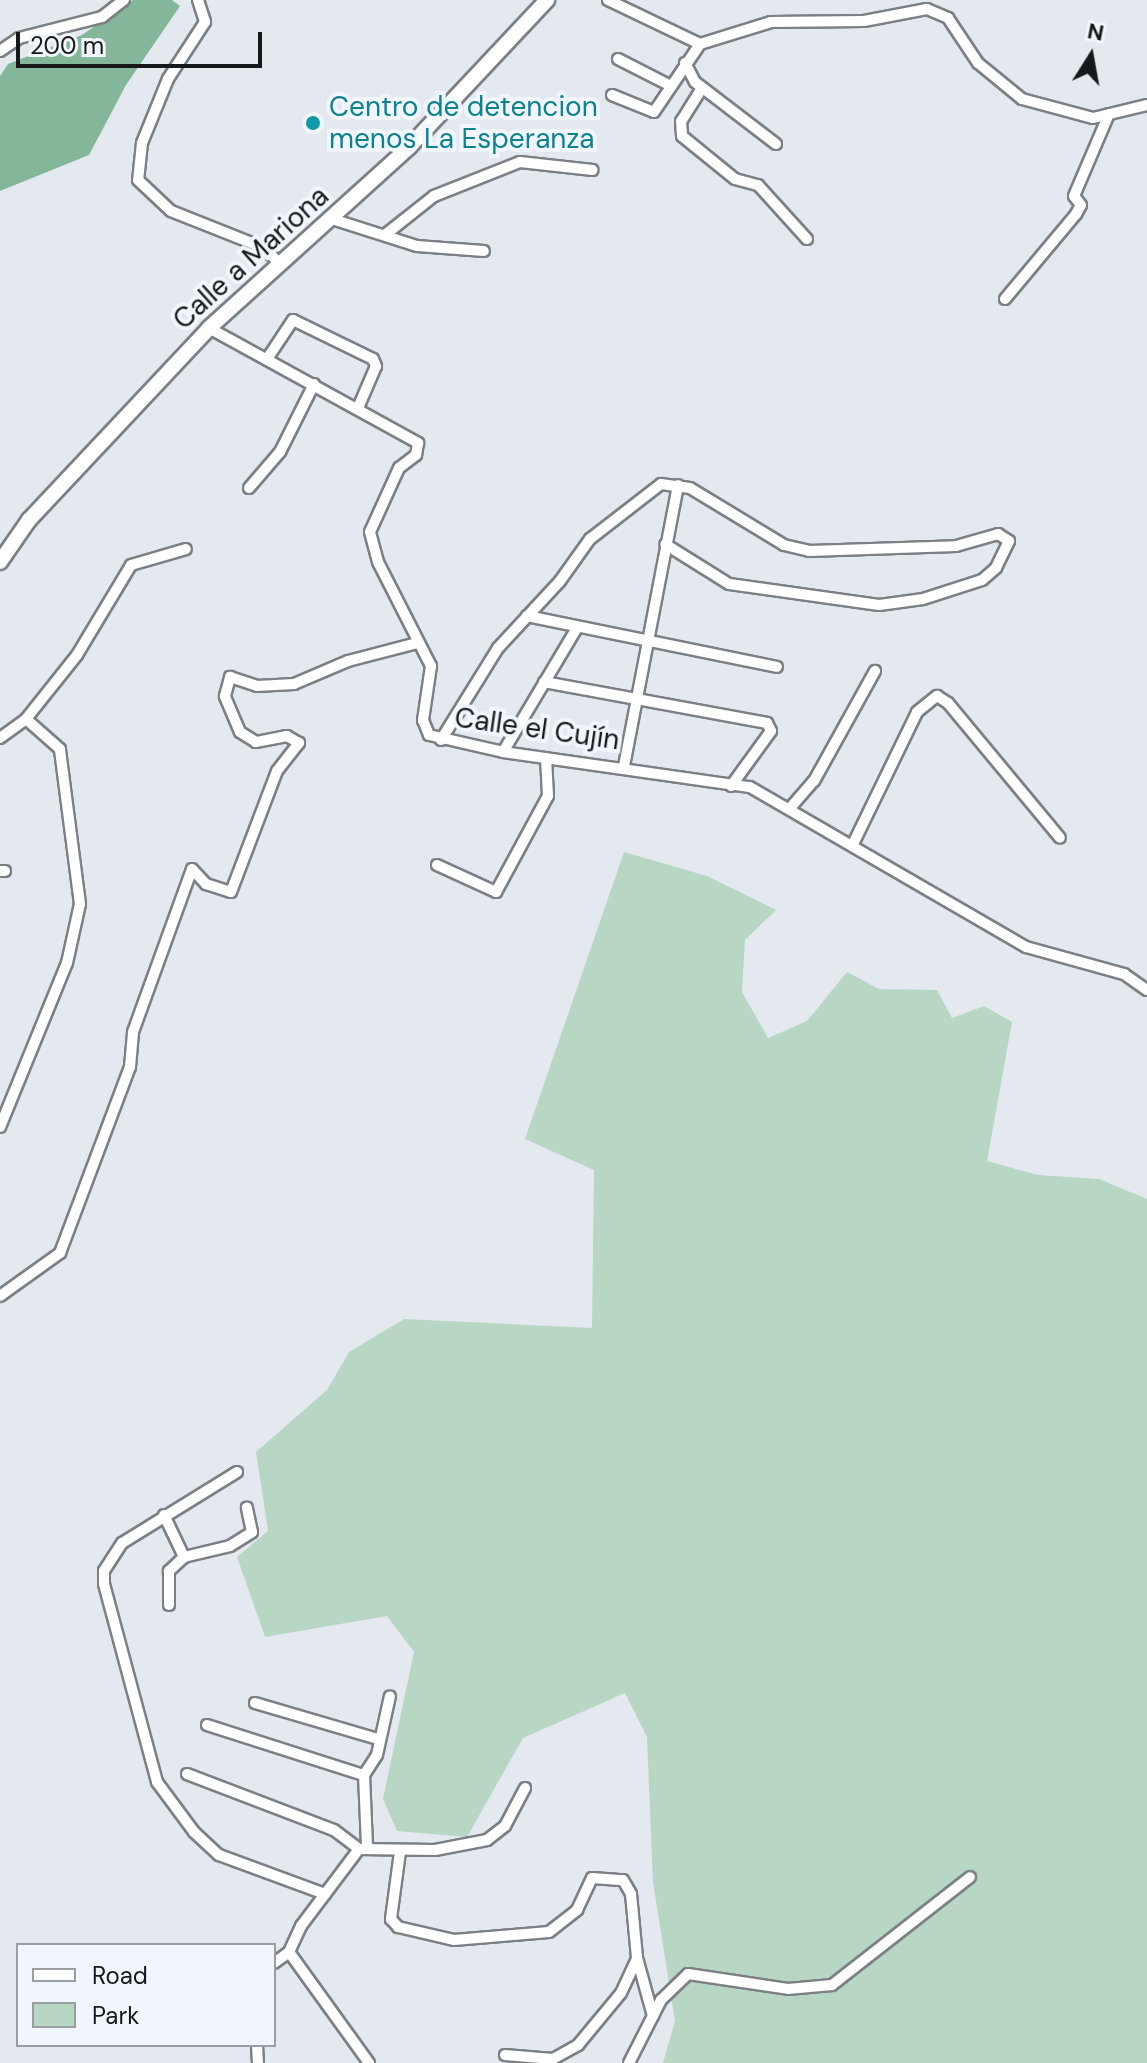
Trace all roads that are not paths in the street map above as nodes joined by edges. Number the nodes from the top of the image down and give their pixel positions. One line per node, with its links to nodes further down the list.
1 (124, 0): 6 (street)
2 (198, 0): 20 (street)
3 (547, 0): 16 (main road, Calle a Mariona)
4 (608, 0): 5 (street)
5 (700, 44): 8 (street); 13 (street)
6 (0, 51)
7 (618, 59): 9 (street)
8 (685, 63): 9 (street); 10 (street)
9 (669, 85): 11 (street)
10 (702, 88): 14 (street); 18 (street)
11 (612, 95)
12 (1147, 105): 13 (street)
13 (1109, 114): 21 (street)
14 (776, 144)
15 (593, 170): 17 (street)
16 (332, 219): 17 (street); 20 (main road, Calle a Mariona)
17 (386, 234): 19 (street)
18 (807, 239)
19 (484, 251)
20 (280, 264): 22 (main road, Calle a Mariona)
21 (1005, 299)
22 (209, 328): 23 (street, Calle el Cujín); 30 (main road, Calle a Mariona)
23 (267, 359): 24 (street, Calle el Cujín); 25 (street)
24 (314, 384): 25 (street, Calle el Cujín); 27 (street)
25 (358, 408): 34 (street, Calle el Cujín)
26 (678, 485): 28 (street); 28 (street); 31 (street)
27 (249, 488)
28 (665, 544): 33 (street)
29 (186, 549): 39 (street)
30 (0, 562)
31 (527, 616): 32 (street); 41 (street)
32 (577, 628): 33 (street); 37 (street)
33 (647, 642): 35 (street); 38 (street)
34 (417, 643): 41 (street, Calle el Cujín); 52 (street)
35 (777, 667)
36 (875, 671): 46 (street)
37 (544, 682): 38 (street); 42 (street)
38 (634, 702): 44 (street); 45 (street)
39 (26, 719): 40 (street); 51 (street)
40 (0, 738)
41 (441, 740): 42 (street, Calle el Cujín)
42 (503, 752): 43 (street, Calle el Cujín)
43 (546, 758): 44 (street, Calle el Cujín); 49 (street)
44 (624, 766): 45 (street, Calle el Cujín)
45 (731, 786): 46 (street, Calle el Cujín)
46 (791, 807): 48 (street, Calle el Cujín)
47 (1060, 838): 48 (street)
48 (854, 842): 50 (street, Calle el Cujín)
49 (437, 865)
50 (1147, 990)
51 (0, 1127)
52 (0, 1296)
53 (237, 1472): 55 (street)
54 (247, 1508): 56 (street)
55 (164, 1515): 56 (street); 68 (street)
56 (184, 1557): 57 (street)
57 (169, 1605)
58 (390, 1696): 61 (street)
59 (255, 1703): 61 (street)
60 (207, 1725): 63 (street)
61 (378, 1739): 63 (street)
62 (187, 1774): 65 (street)
63 (364, 1775): 65 (street)
64 (525, 1788): 66 (street)
65 (363, 1848): 66 (street); 68 (street)
66 (400, 1852): 70 (street)
67 (970, 1877): 72 (street)
68 (325, 1894): 69 (street)
69 (289, 1952): 71 (street); 74 (street)
70 (637, 1958): 72 (street); 73 (street)
71 (276, 1962)
72 (653, 2016): 75 (street)
73 (505, 2055)
74 (369, 2063)
75 (629, 2063)

